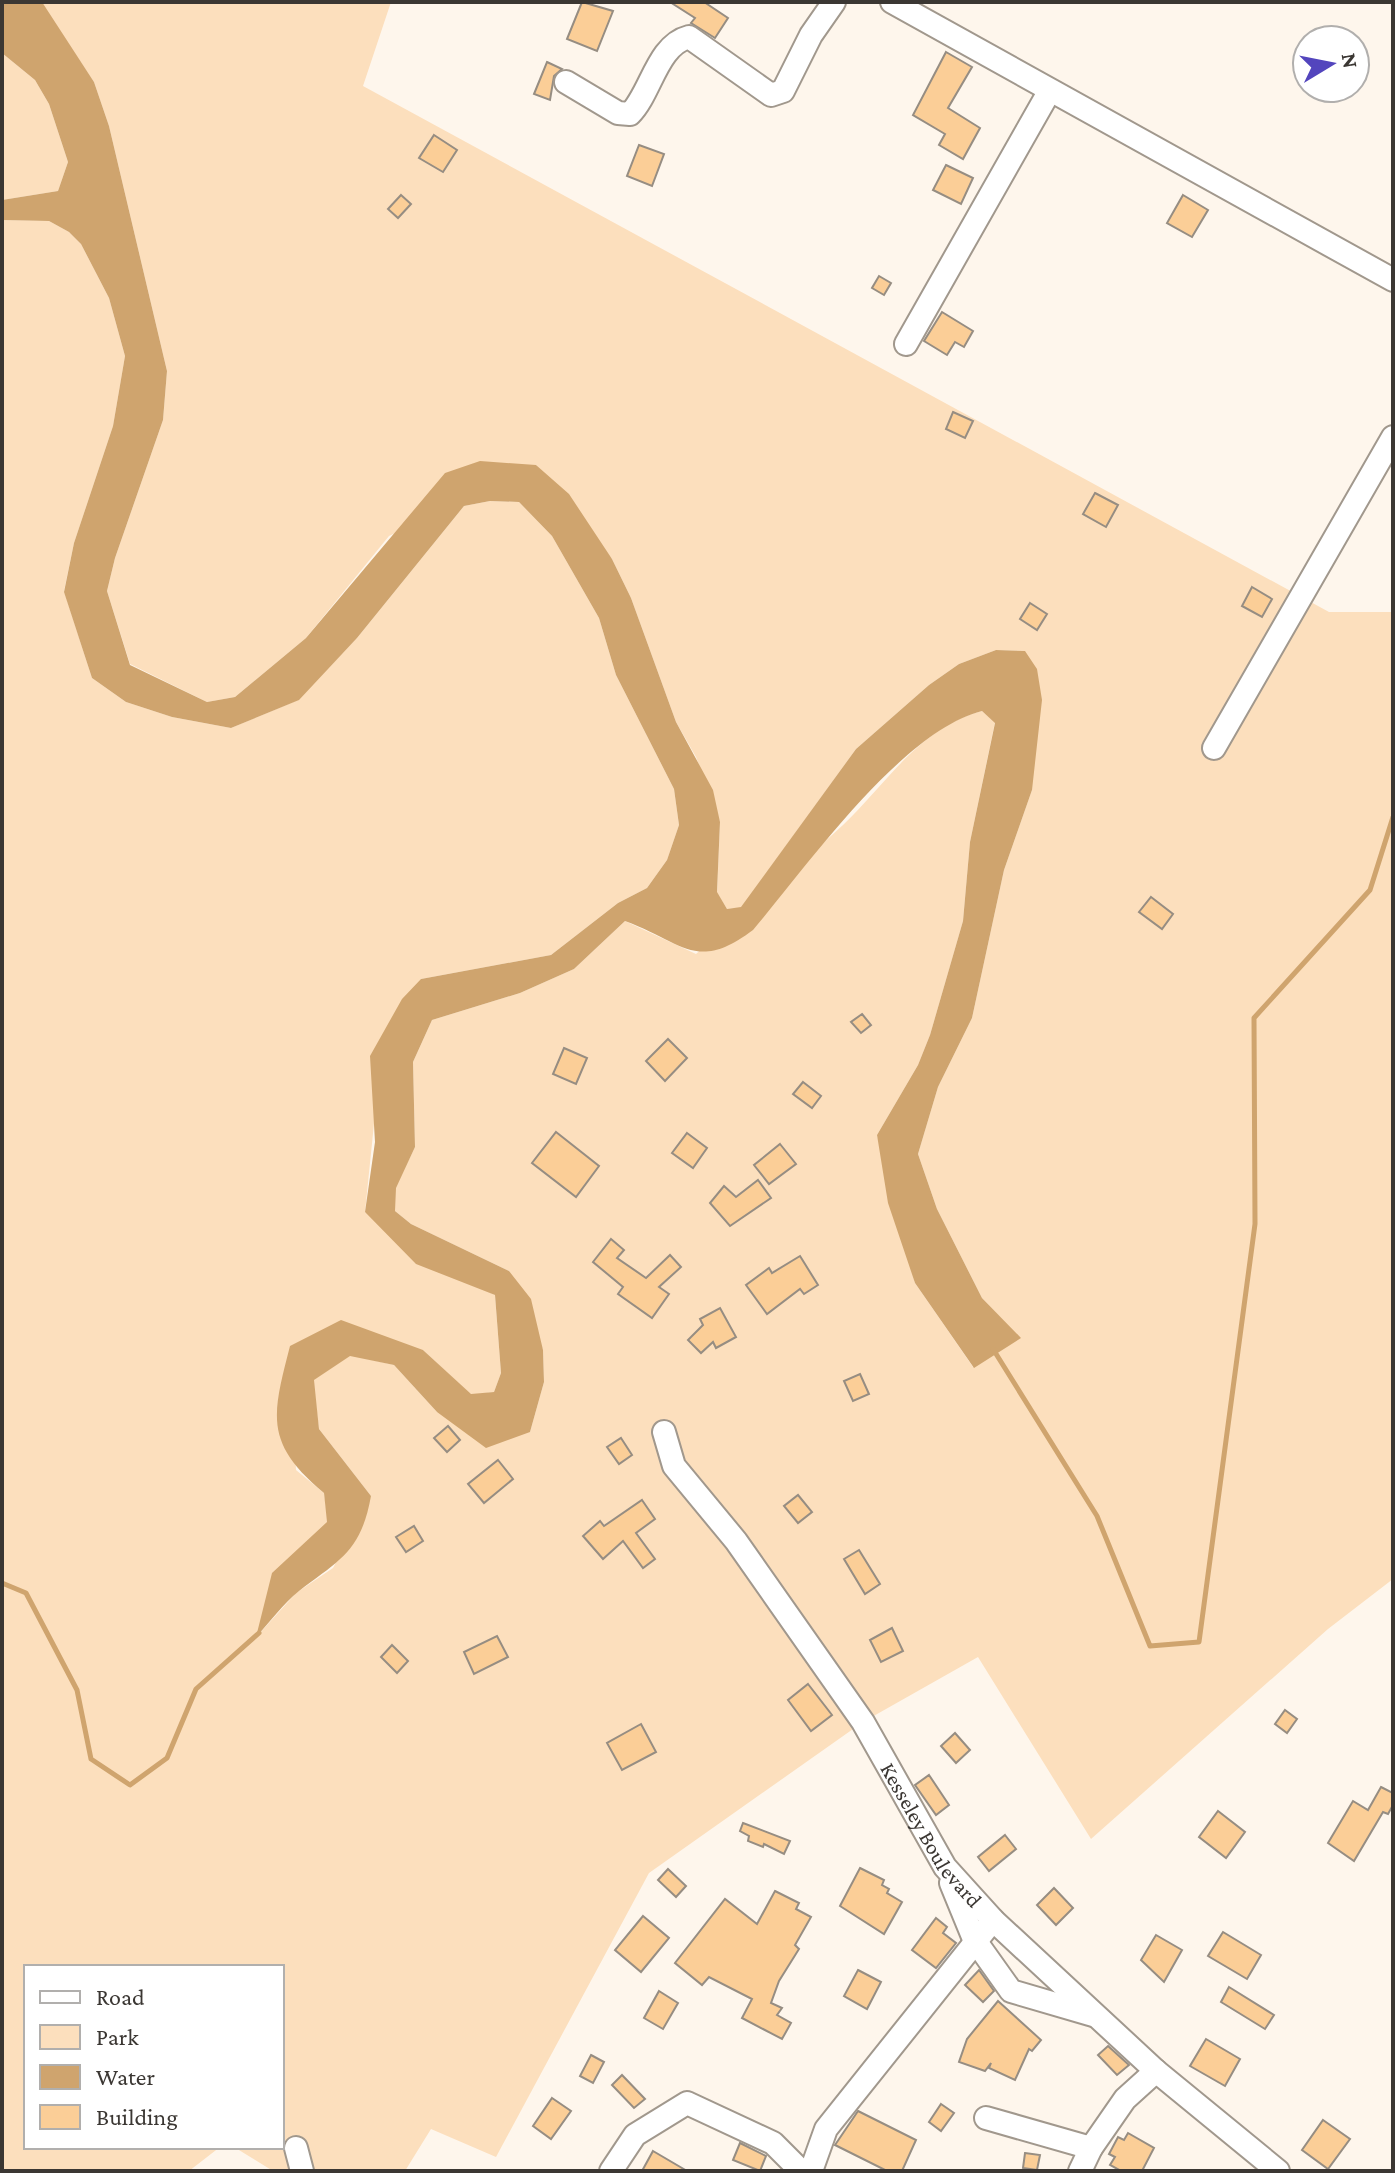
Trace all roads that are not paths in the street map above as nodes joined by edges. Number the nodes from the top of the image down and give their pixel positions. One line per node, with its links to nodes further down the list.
1 (834, 2): 3 (street)
2 (892, 2): 4 (street)
3 (566, 82)
4 (1049, 92): 5 (street); 6 (street)
5 (1393, 280)
6 (906, 344)
7 (1393, 437): 8 (street)
8 (1214, 748)
9 (664, 1432): 10 (street, Kesseley Boulevard)
10 (945, 1867): 11 (street, Kesseley Boulevard); 12 (street)
11 (993, 1920): 12 (street); 13 (street, Kesseley Boulevard)
12 (974, 1939): 13 (street); 21 (street)
13 (1102, 2018): 14 (street, Kesseley Boulevard)
14 (1156, 2071): 17 (street); 23 (street, Kesseley Boulevard)
15 (986, 2118): 17 (street)
16 (296, 2148): 18 (street)
17 (1091, 2148): 22 (street)
18 (302, 2171)
19 (611, 2171): 20 (street)
20 (801, 2171)
21 (811, 2171)
22 (1080, 2171)
23 (1278, 2171)

